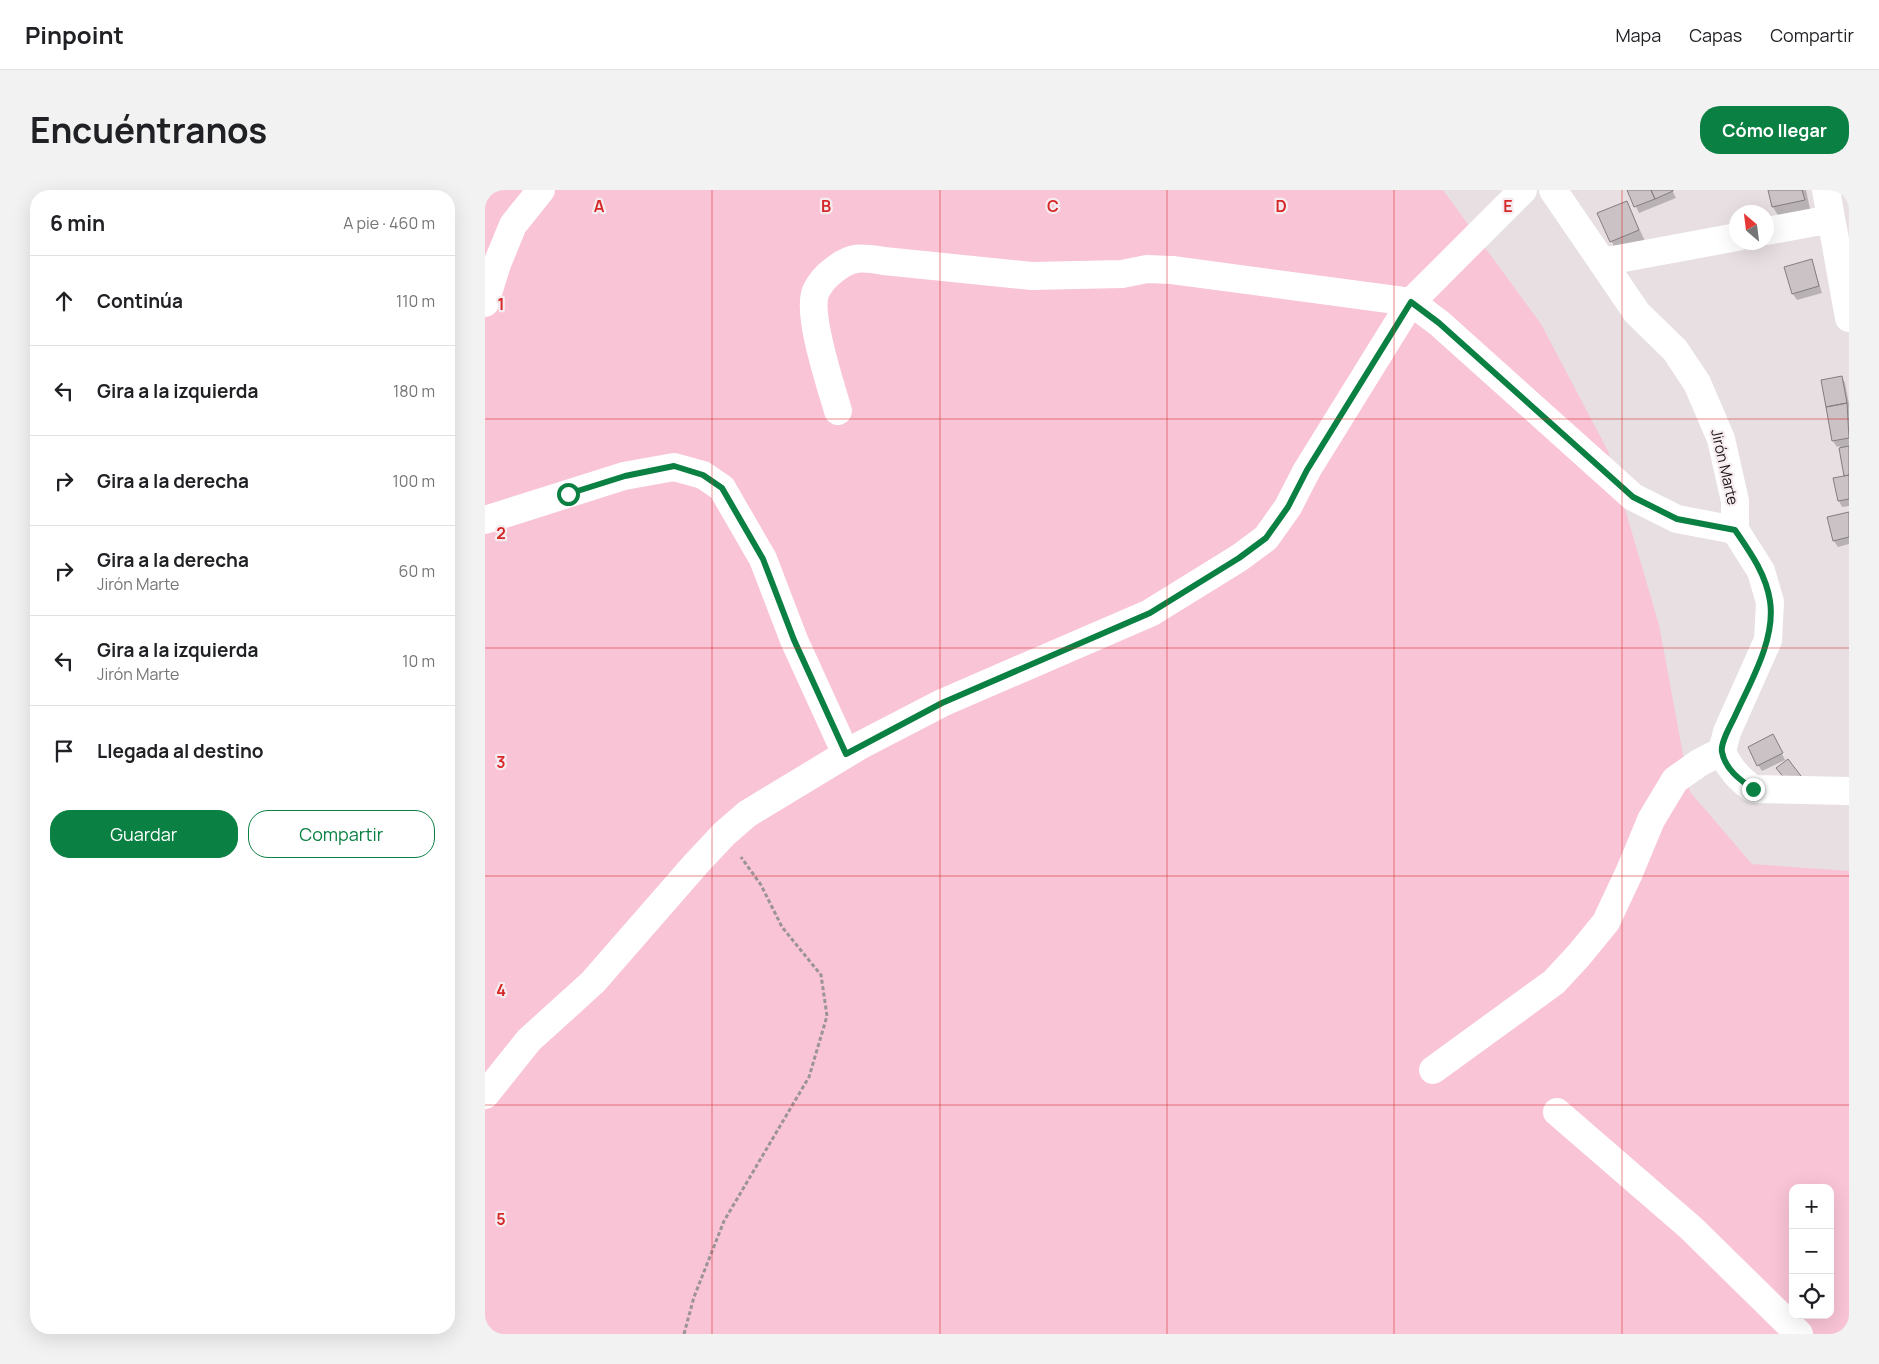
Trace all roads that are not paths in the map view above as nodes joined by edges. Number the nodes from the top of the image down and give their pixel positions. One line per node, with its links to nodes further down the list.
1 (541, 190): 10 (street)
2 (1523, 190): 9 (street)
3 (1553, 190): 8 (street, Jirón Marte)
4 (1826, 190): 5 (street)
5 (1831, 219): 6 (street); 11 (street)
6 (1774, 230)
7 (1729, 238): 8 (street)
8 (1602, 262): 14 (street, Jirón Marte)
9 (1411, 302): 12 (street); 14 (street); 16 (street)
10 (485, 303)
11 (1849, 318)
12 (838, 411)
13 (485, 520): 16 (street)
14 (1735, 530): 15 (street)
15 (1722, 751): 17 (street); 18 (street)
16 (846, 754): 19 (street)
17 (1849, 791)
18 (1433, 1070)
19 (485, 1095)
20 (1557, 1112): 21 (street)
21 (1799, 1334)

